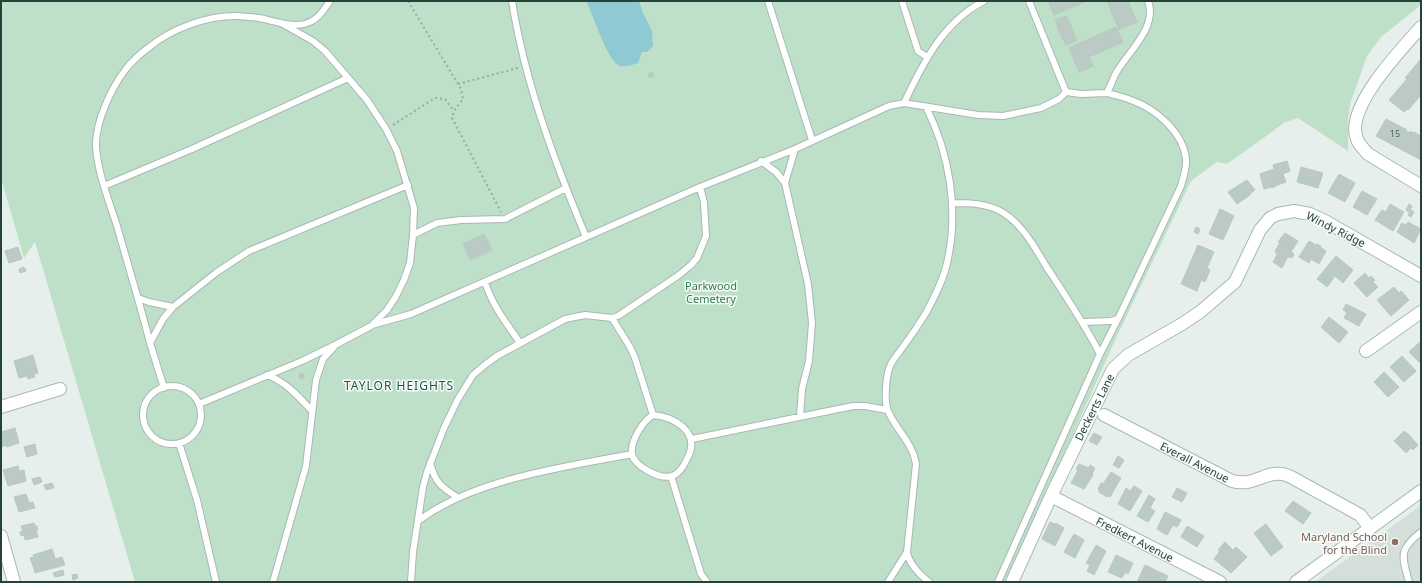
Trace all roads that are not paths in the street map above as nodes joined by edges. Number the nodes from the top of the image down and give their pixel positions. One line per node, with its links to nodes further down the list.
1 (330, 1): 8 (lane)
2 (512, 1): 24 (lane)
3 (768, 1): 16 (lane)
4 (902, 1): 10 (lane)
5 (984, 1): 10 (lane)
6 (1029, 1): 12 (lane)
7 (1148, 1): 13 (lane)
8 (281, 23): 11 (lane); 21 (lane)
9 (1421, 27): 22 (street)
10 (927, 57): 14 (lane)
11 (348, 78): 20 (lane); 21 (lane)
12 (1066, 92): 13 (lane); 15 (lane)
13 (1107, 93): 35 (lane)
14 (904, 102): 15 (lane); 16 (lane)
15 (926, 107): 25 (lane)
16 (812, 140): 17 (lane)
17 (795, 149): 18 (lane); 19 (lane)
18 (761, 161): 19 (lane); 23 (lane)
19 (785, 183): 52 (lane)
20 (408, 185): 26 (lane); 32 (lane)
21 (104, 186): 31 (lane)
22 (1421, 186)
23 (700, 187): 27 (lane); 34 (lane)
24 (566, 188): 26 (lane); 27 (lane)
25 (952, 203): 36 (lane); 48 (lane)
26 (413, 235): 37 (lane)
27 (586, 238): 29 (lane)
28 (1421, 276): 30 (street, Windy Ridge)
29 (485, 282): 37 (lane); 40 (lane)
30 (1235, 282): 59 (street, Deckerts Lane)
31 (138, 298): 32 (lane); 38 (lane)
32 (174, 307): 38 (lane)
33 (1421, 312): 41 (street)
34 (612, 318): 40 (lane); 50 (lane)
35 (1118, 319): 36 (lane); 42 (lane)
36 (1084, 322): 42 (lane)
37 (371, 326): 39 (lane)
38 (150, 343): 44 (lane)
39 (337, 344): 43 (lane); 49 (lane)
40 (520, 344): 56 (lane)
41 (1366, 351)
42 (1100, 354): 75 (lane)
43 (267, 375): 46 (lane); 49 (lane)
44 (164, 388): 46 (lane); 54 (lane)
45 (60, 389): 47 (street)
46 (199, 404): 54 (lane)
47 (1, 406)
48 (887, 410): 52 (lane); 65 (lane)
49 (312, 411): 69 (lane)
50 (653, 415): 53 (lane); 55 (lane)
51 (1104, 415): 62 (street, Everall Avenue)
52 (800, 416): 53 (lane)
53 (692, 439): 57 (lane)
54 (179, 443): 68 (lane)
55 (632, 454): 57 (lane); 60 (lane)
56 (430, 463): 60 (lane); 61 (lane)
57 (671, 476): 66 (lane)
58 (1421, 491): 62 (street)
59 (1051, 496): 76 (street, Deckerts Lane); 77 (street, Fredkert Avenue)
60 (457, 498): 61 (lane)
61 (418, 521): 70 (lane)
62 (1370, 528): 78 (street)
63 (1421, 532): 79 (lane)
64 (1, 536): 67 (street)
65 (907, 552): 73 (lane); 74 (lane)
66 (701, 574): 71 (lane); 72 (lane)
67 (14, 582)
68 (216, 582)
69 (273, 582)
70 (411, 582)
71 (702, 582)
72 (707, 582)
73 (888, 582)
74 (929, 582)
75 (998, 582)
76 (1012, 582)
77 (1220, 582)
78 (1296, 582)
79 (1409, 582)

